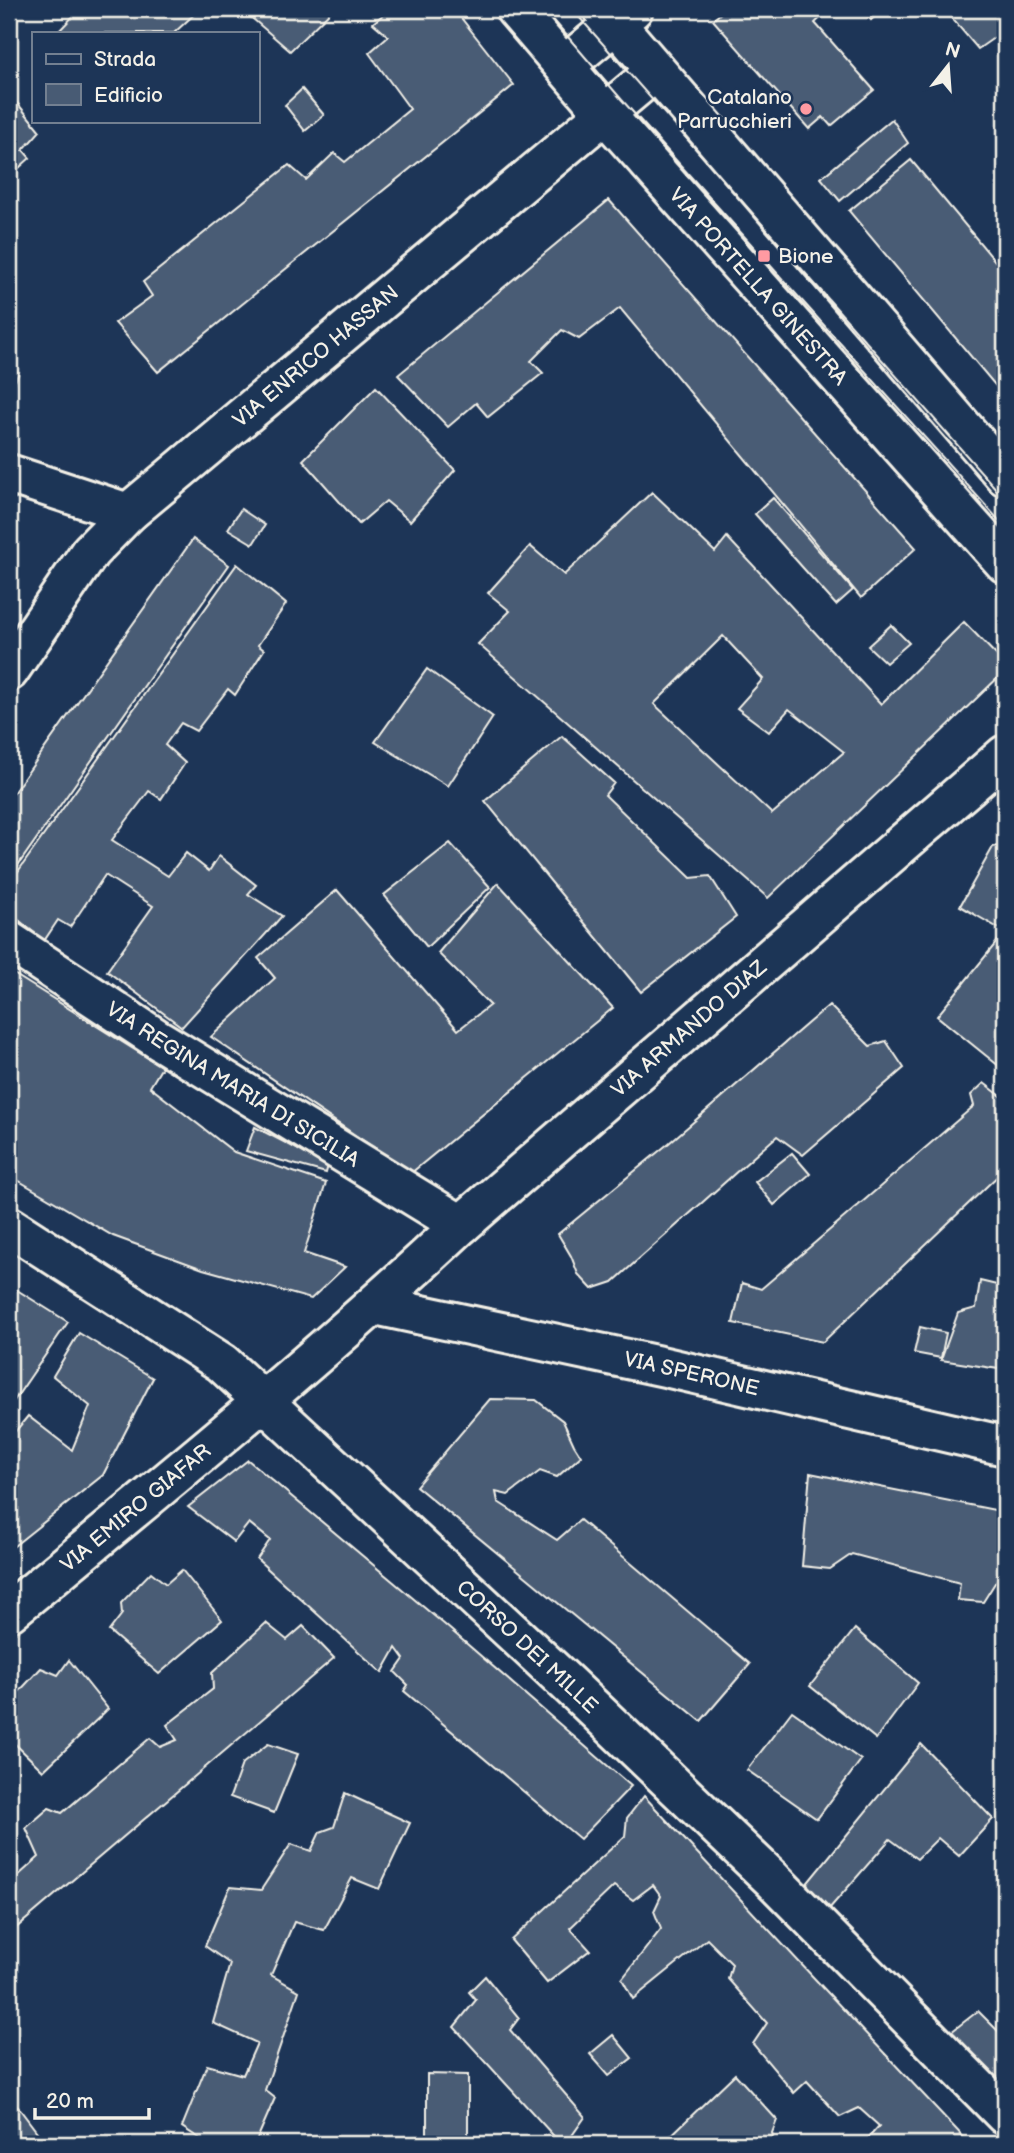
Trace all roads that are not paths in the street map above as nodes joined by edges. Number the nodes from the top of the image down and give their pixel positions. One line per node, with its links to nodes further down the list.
1 (515, 9): 3 (street, VIA PORTELLA GINESTRA)
2 (617, 13): 3 (street); 4 (street)
3 (564, 66): 5 (street, VIA PORTELLA GINESTRA)
4 (656, 71): 5 (street, VIA ENRICO HASSAN); 7 (street)
5 (605, 114): 8 (street, VIA ENRICO HASSAN); 9 (street, VIA PORTELLA GINESTRA)
6 (9, 474): 8 (street)
7 (1005, 476)
8 (128, 513): 10 (street, VIA ENRICO HASSAN)
9 (1005, 564)
10 (9, 671)
11 (1005, 755): 13 (street, VIA ARMANDO DIAZ)
12 (9, 941): 13 (street, VIA REGINA MARIA DI SICILIA)
13 (461, 1225): 15 (street, VIA ARMANDO DIAZ)
14 (9, 1226): 16 (street, CORSO DEI MILLE)
15 (375, 1305): 16 (street, VIA EMIRO GIAFAR); 17 (street, VIA SPERONE)
16 (264, 1403): 18 (street, VIA EMIRO GIAFAR); 19 (street, CORSO DEI MILLE)
17 (1005, 1446)
18 (9, 1612)
19 (1005, 2115)

